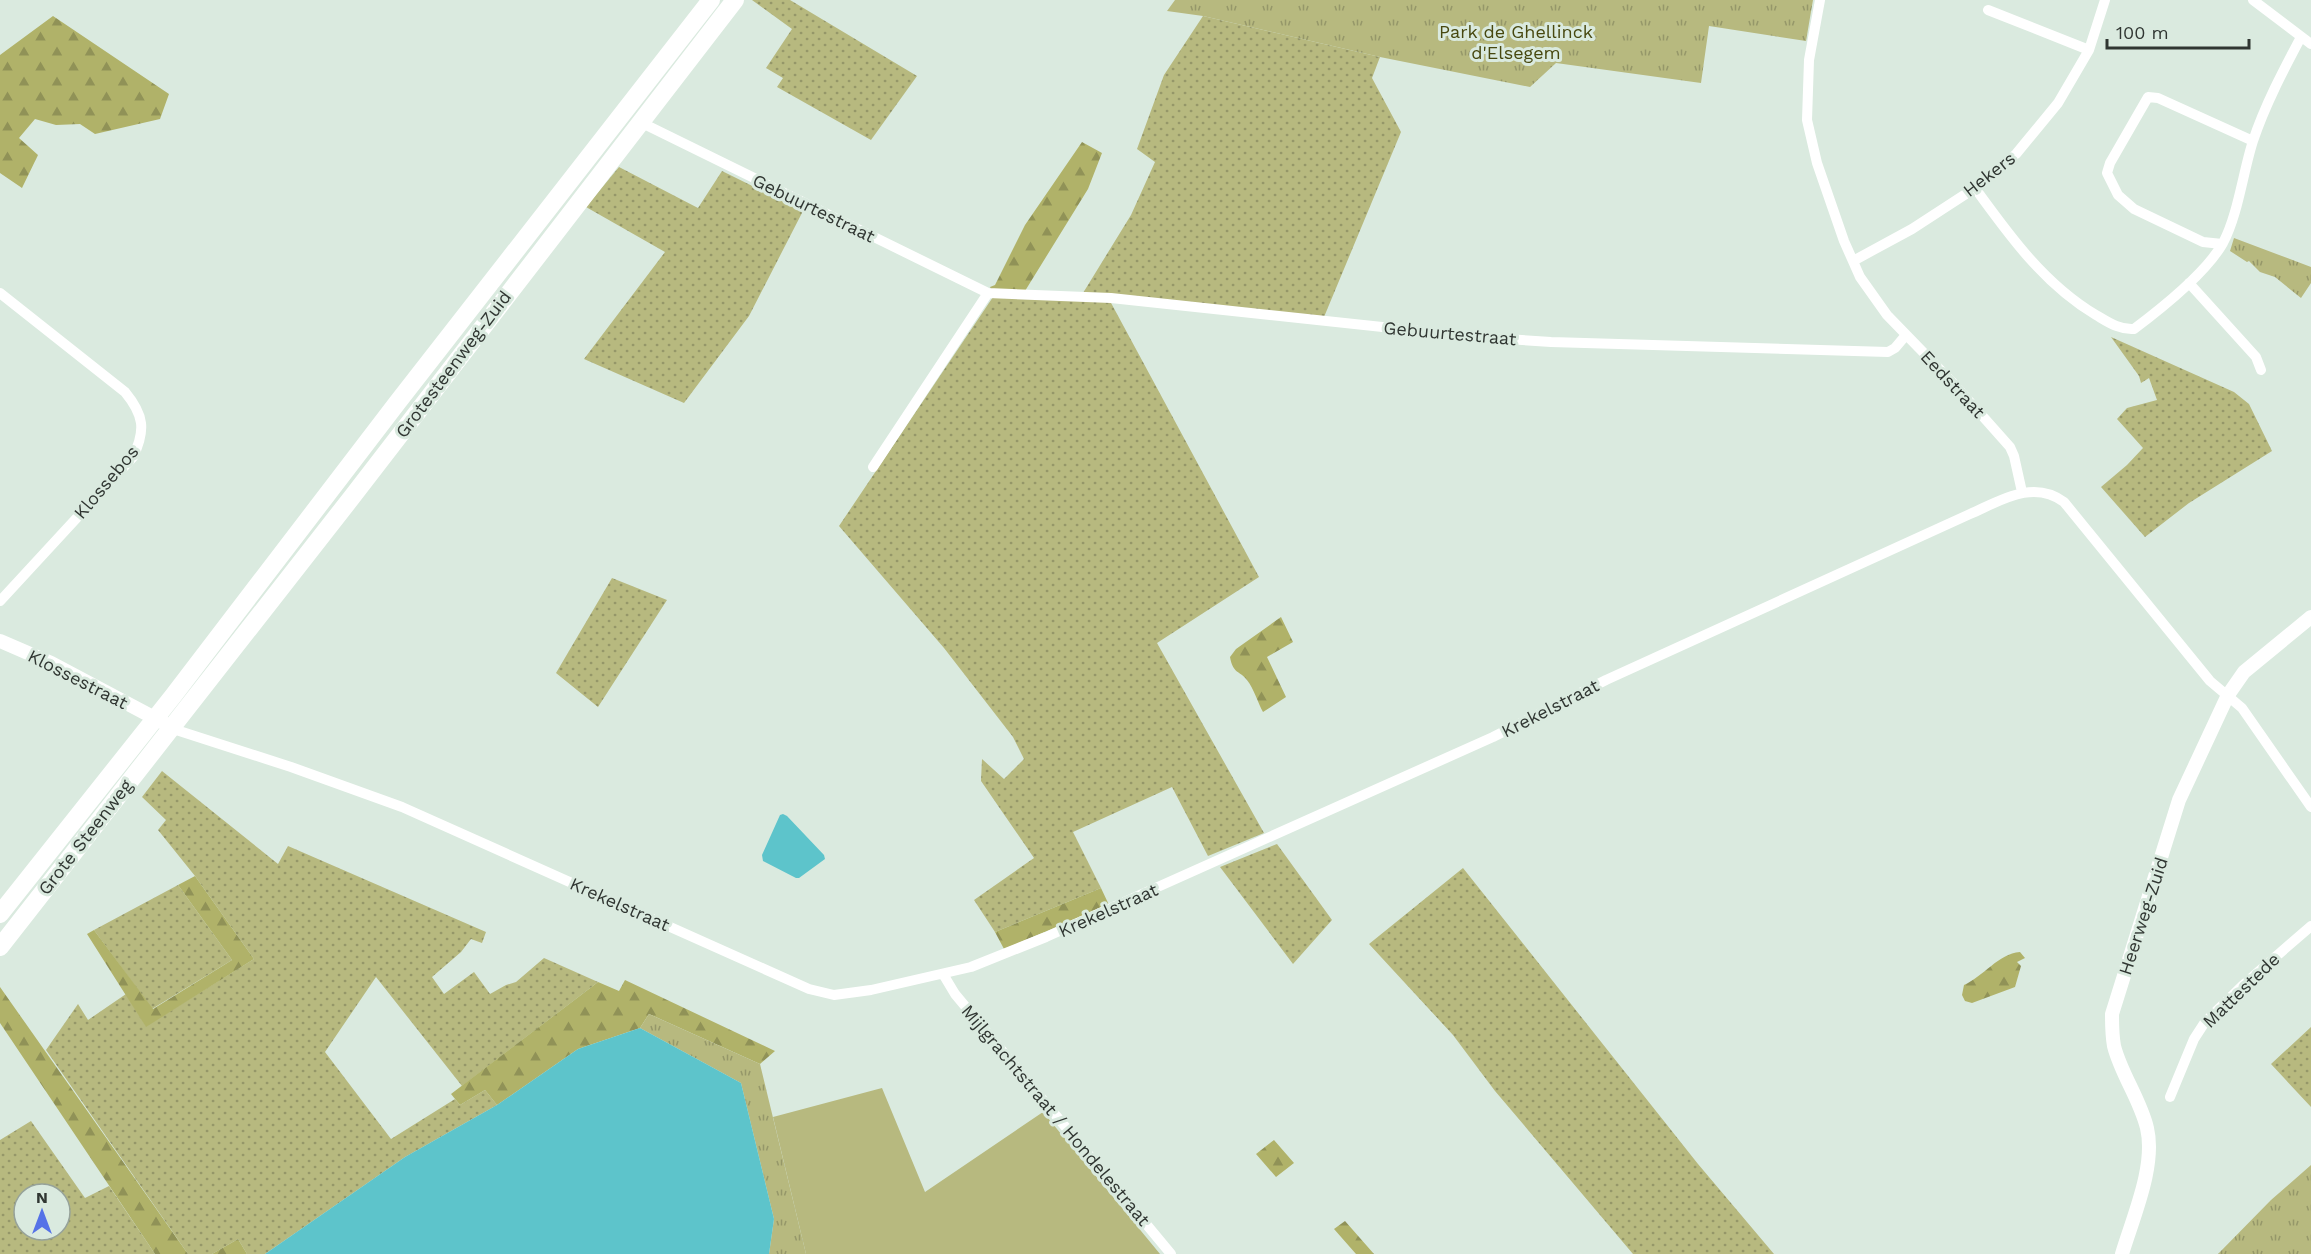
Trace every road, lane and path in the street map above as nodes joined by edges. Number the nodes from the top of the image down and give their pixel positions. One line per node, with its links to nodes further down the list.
1 (711, 0): 26 (highway, Grotesteenweg-Zuid)
2 (735, 0): 10 (highway, Grotesteenweg-Zuid)
3 (1820, 0): 14 (street, Eedstraat)
4 (2105, 0): 9 (street, Hekers)
5 (2253, 0): 7 (street)
6 (1988, 10): 9 (street)
7 (2301, 37): 8 (street); 11 (street)
8 (2311, 44)
9 (2089, 50): 12 (street, Hekers)
10 (640, 122): 17 (street, Gebuurtestraat); 26 (highway, Grotesteenweg-Zuid)
11 (2253, 141): 13 (street); 13 (street)
12 (1975, 188): 14 (street, Hekers); 15 (street)
13 (2222, 244): 15 (street)
14 (1853, 261): 18 (street, Eedstraat)
15 (2189, 283): 19 (street)
16 (0, 293): 22 (street, Klossebos)
17 (988, 293): 18 (street, Gebuurtestraat); 20 (street)
18 (1906, 334): 21 (street, Eedstraat)
19 (2261, 370)
20 (873, 467)
21 (2022, 492): 25 (street); 31 (street, Krekelstraat)
22 (0, 601)
23 (2311, 617): 25 (street, Heerweg-Zuid)
24 (0, 641): 26 (street, Klossestraat)
25 (2228, 695): 27 (street); 34 (street, Heerweg-Zuid)
26 (163, 723): 28 (highway, Grote Steenweg); 30 (highway, Grote Steenweg); 31 (street, Krekelstraat)
27 (2311, 807)
28 (0, 914)
29 (2311, 926): 32 (street, Mattestede)
30 (0, 947)
31 (943, 974): 33 (street, Mijlgrachtstraat / Hondelestraat)
32 (2170, 1097)
33 (1171, 1254)
34 (2122, 1254)

